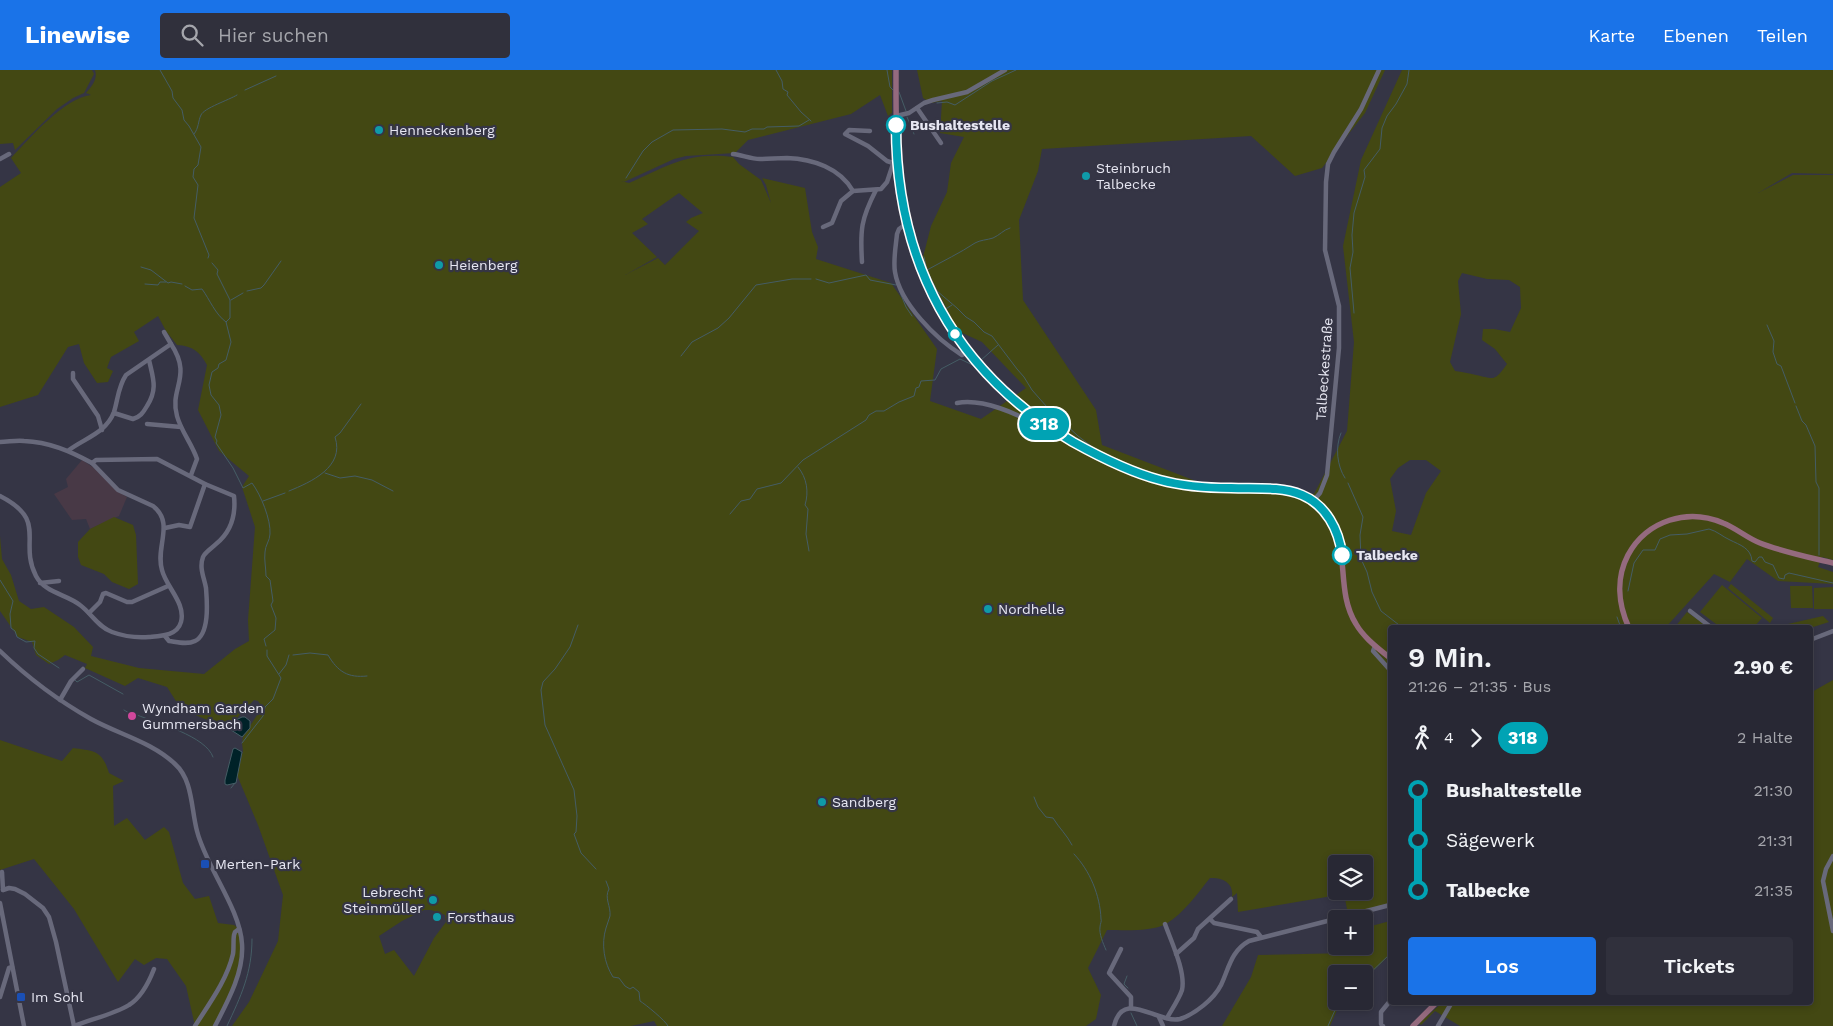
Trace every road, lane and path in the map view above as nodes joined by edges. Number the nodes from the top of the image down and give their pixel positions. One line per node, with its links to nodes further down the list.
1 (896, 70): 5 (main road)
2 (1005, 70): 4 (street)
3 (1379, 70): 34 (street, Talbeckestraße)
4 (917, 108): 5 (street); 7 (street)
5 (896, 116): 11 (main road)
6 (870, 131): 11 (street)
7 (941, 143)
8 (9, 154): 10 (street)
9 (733, 154): 13 (street)
10 (0, 159)
11 (896, 164): 12 (street); 14 (main road)
12 (876, 190): 13 (street); 16 (street)
13 (853, 191): 15 (street)
14 (906, 224): 19 (main road); 19 (street)
15 (823, 227)
16 (862, 262)
17 (164, 332): 18 (street)
18 (171, 344): 20 (street); 26 (street)
19 (968, 352): 25 (main road)
20 (149, 360): 23 (street); 23 (street)
21 (73, 373): 27 (street)
22 (957, 403): 25 (street)
23 (114, 413): 27 (street)
24 (147, 424): 26 (street)
25 (1046, 426): 34 (main road)
26 (181, 427): 31 (street)
27 (102, 430): 29 (street)
28 (0, 442): 29 (street)
29 (69, 450): 30 (street)
30 (92, 463): 31 (street); 35 (street)
31 (191, 475): 32 (street)
32 (205, 484): 35 (street); 45 (street)
33 (0, 496): 38 (street)
34 (1313, 501): 47 (main road)
35 (165, 528): 39 (street)
36 (1833, 563): 42 (main road)
37 (60, 581): 38 (street)
38 (40, 583): 41 (street)
39 (168, 586): 41 (street); 45 (street)
40 (1690, 611): 43 (street)
41 (89, 613): 45 (street)
42 (1629, 625)
43 (1708, 625)
44 (1833, 631): 46 (street)
45 (165, 636)
46 (1813, 639)
47 (1375, 646): 49 (main road); 50 (street)
48 (0, 651): 52 (street)
49 (1388, 656)
50 (1388, 668)
51 (83, 669): 52 (street)
52 (60, 700): 62 (street)
53 (1833, 856): 63 (street)
54 (2, 872): 55 (street)
55 (3, 890): 56 (street); 77 (street)
56 (0, 896)
57 (1231, 899): 60 (street)
58 (0, 904): 67 (street)
59 (1388, 905): 64 (street)
60 (1210, 919): 64 (street); 66 (street)
61 (1165, 924): 66 (street)
62 (239, 929): 78 (street); 79 (street)
63 (1833, 932)
64 (1260, 937): 75 (street)
65 (1121, 950): 73 (street)
66 (1176, 954): 75 (street)
67 (12, 967): 69 (street); 76 (street)
68 (154, 969): 77 (street)
69 (0, 997)
70 (1388, 1003): 82 (street)
71 (1434, 1005): 83 (main road)
72 (1450, 1005): 84 (street)
73 (1131, 1008): 74 (street); 80 (street)
74 (1159, 1016): 75 (street); 81 (street)
75 (1167, 1018)
76 (24, 1026)
77 (74, 1026)
78 (195, 1026)
79 (215, 1026)
80 (1114, 1026)
81 (1163, 1026)
82 (1383, 1026)
83 (1412, 1026)
84 (1438, 1026)

